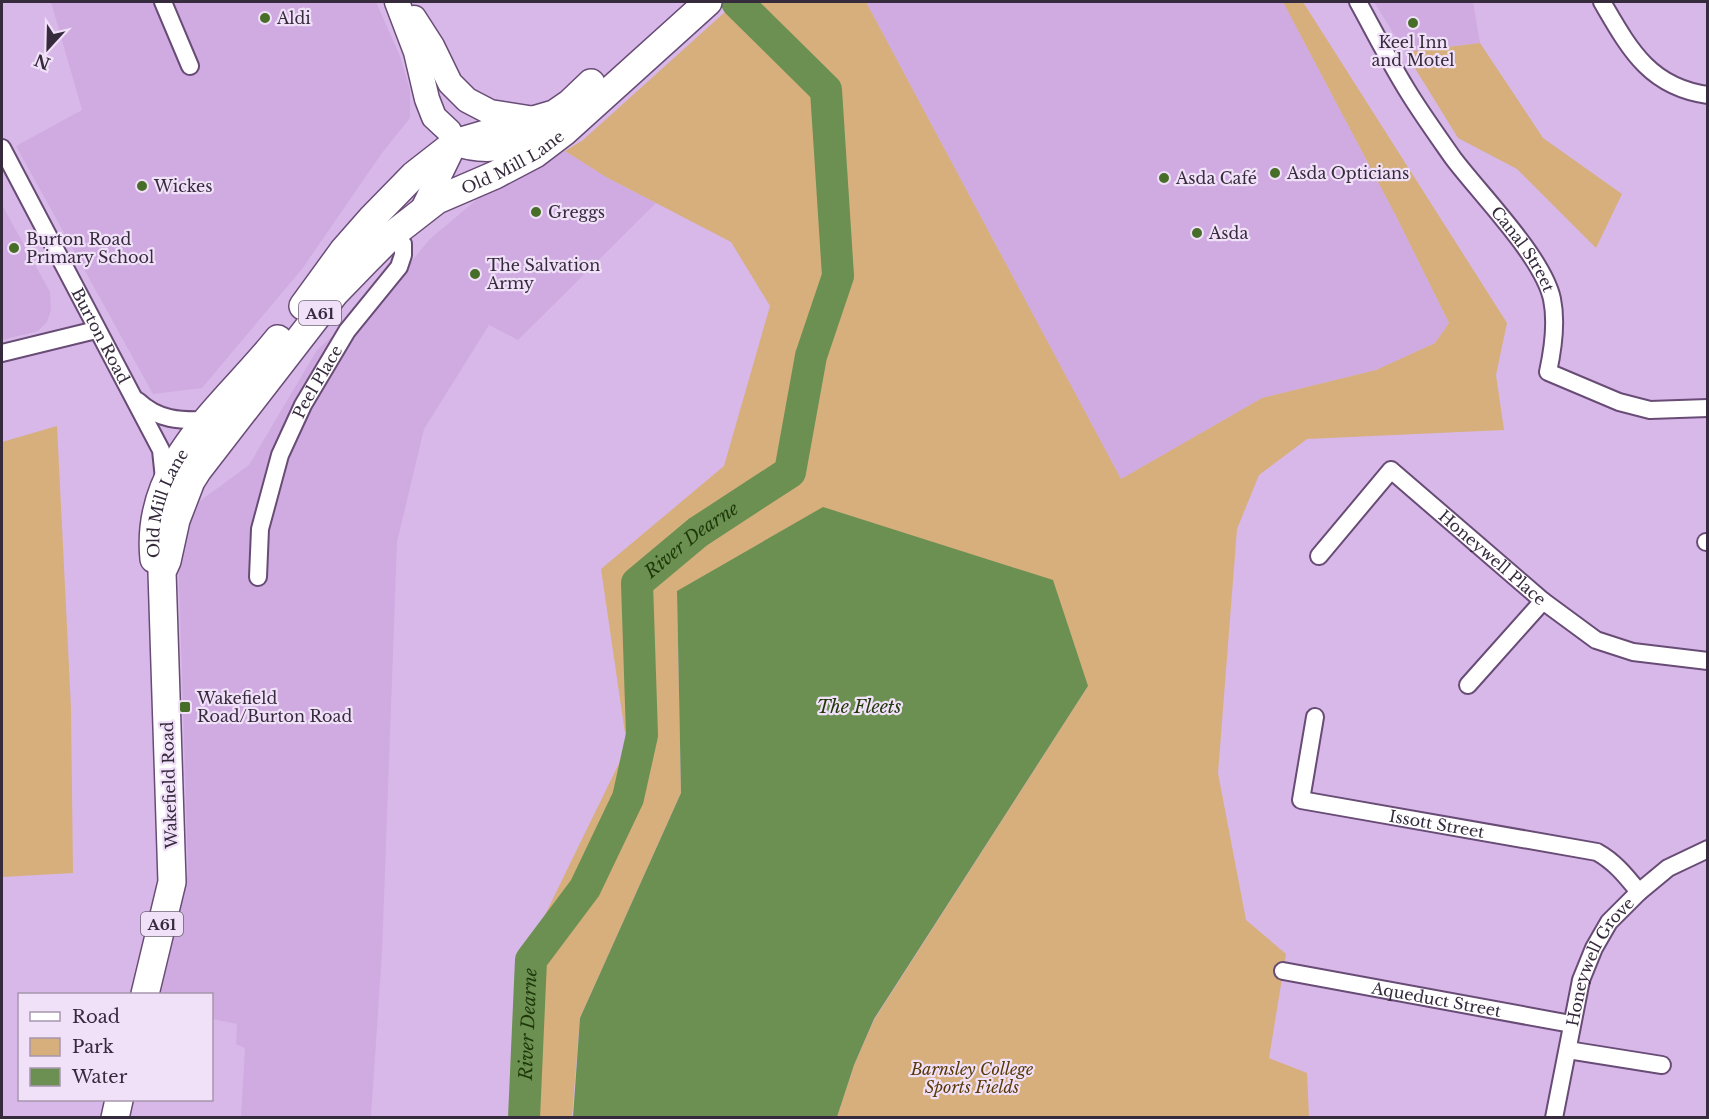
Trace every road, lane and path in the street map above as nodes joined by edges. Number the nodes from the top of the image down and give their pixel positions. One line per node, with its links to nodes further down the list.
1 (163, 2): 7 (street)
2 (397, 2): 12 (street)
3 (402, 2): 8 (street)
4 (1358, 2): 19 (street, Canal Street)
5 (1602, 2): 9 (street)
6 (697, 3): 10 (main road, Old Mill Lane / A61); 11 (main road, Old Mill Lane / A61)
7 (190, 66)
8 (450, 82): 10 (street); 12 (street)
9 (1707, 95)
10 (537, 119): 12 (main road, Old Mill Lane / A61)
11 (564, 132): 12 (street); 14 (main road, Old Mill Lane / A61)
12 (452, 137): 14 (street); 15 (main road, Old Mill Lane / A61)
13 (2, 148): 16 (street, Burton Road)
14 (423, 209): 15 (main road, Old Mill Lane / A61)
15 (382, 227): 20 (main road, Old Mill Lane / A61); 23 (main road, Old Mill Lane / A61); 24 (street, Peel Place)
16 (96, 330): 17 (street); 18 (street, Burton Road)
17 (2, 353)
18 (133, 396): 20 (street, Burton Road); 21 (street, Burton Road)
19 (1707, 408)
20 (206, 420): 21 (main road, Old Mill Lane / A61)
21 (164, 487): 23 (main road, Old Mill Lane / A61)
22 (1318, 556): 25 (street, Honeywell Place)
23 (162, 572): 32 (main road, Wakefield Road / A61)
24 (258, 576)
25 (1543, 601): 26 (street, Honeywell Place); 27 (street)
26 (1707, 662)
27 (1468, 686)
28 (1315, 717): 30 (street, Issott Street)
29 (1707, 849): 30 (street, Honeywell Grove)
30 (1638, 892): 33 (street, Honeywell Grove)
31 (1284, 971): 33 (street, Aqueduct Street)
32 (145, 993)
33 (1571, 1024): 34 (street, Honeywell Grove)
34 (1568, 1050): 35 (street); 38 (street, Honeywell Grove)
35 (1662, 1065)
36 (119, 1101): 37 (main road)
37 (115, 1118)
38 (1554, 1118)

